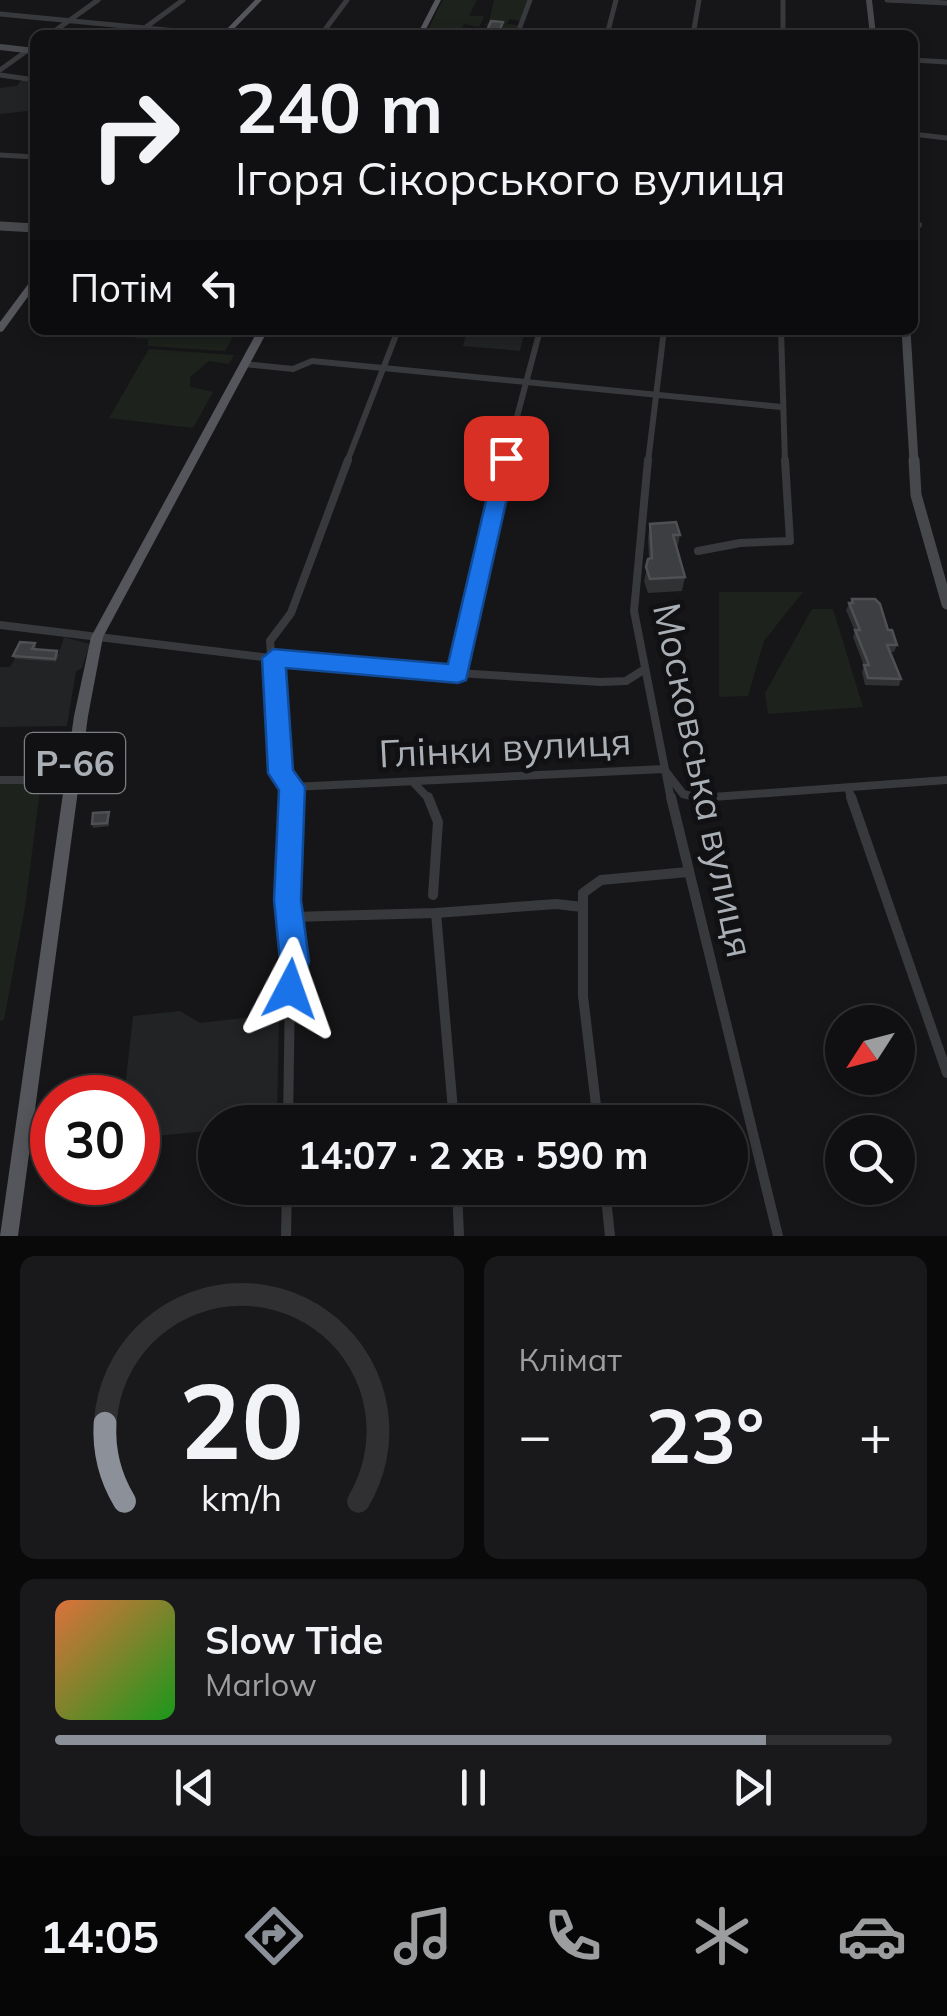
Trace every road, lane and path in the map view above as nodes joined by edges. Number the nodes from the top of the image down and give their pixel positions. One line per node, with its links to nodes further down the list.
1 (98, 0): 14 (street)
2 (183, 0): 15 (street)
3 (259, 0): 18 (main road)
4 (346, 0): 19 (street)
5 (438, 0): 20 (main road)
6 (530, 0): 21 (street)
7 (616, 0): 22 (street)
8 (699, 0): 23 (street)
9 (783, 0): 24 (street)
10 (869, 0): 25 (street)
11 (887, 0): 12 (street)
12 (947, 3)
13 (0, 14): 14 (street)
14 (67, 21): 15 (street); 16 (street)
15 (146, 27): 17 (street)
16 (55, 30)
17 (174, 30)
18 (226, 30)
19 (325, 30)
20 (423, 30)
21 (519, 30)
22 (608, 30)
23 (694, 30)
24 (783, 30)
25 (872, 30)
26 (0, 47): 27 (street)
27 (30, 49)
28 (30, 51): 31 (street)
29 (918, 60): 30 (street)
30 (947, 62)
31 (0, 72): 32 (street)
32 (30, 79)
33 (918, 135): 34 (street)
34 (947, 138)
35 (0, 155): 36 (street)
36 (30, 155)
37 (0, 226): 38 (street)
38 (30, 228)
39 (30, 288): 40 (main road)
40 (0, 330)
41 (260, 335): 47 (main road, Р-66)
42 (396, 335): 48 (street)
43 (538, 335): 49 (street)
44 (664, 335): 50 (street, Московська вулиця)
45 (781, 335): 51 (street)
46 (906, 335): 53 (street)
47 (244, 364): 48 (street); 55 (main road, Р-66)
48 (384, 367): 49 (street); 56 (street)
49 (525, 379): 50 (street); 58 (street)
50 (659, 393): 51 (street); 57 (street, Московська вулиця)
51 (780, 407): 52 (street)
52 (698, 551)
53 (947, 604)
54 (0, 625): 55 (street)
55 (97, 636): 56 (street); 78 (main road, Р-66)
56 (273, 658): 58 (street); 64 (street)
57 (645, 669): 58 (street); 59 (street, Московська вулиця)
58 (458, 674)
59 (664, 769): 63 (street, Глінки вулиця); 65 (street, Глінки вулиця); 66 (street, Московська вулиця)
60 (0, 780): 61 (street)
61 (36, 780)
62 (947, 780): 65 (street, Глінки вулиця)
63 (413, 782): 64 (street, Глінки вулиця); 67 (street)
64 (292, 787): 70 (street)
65 (848, 788): 71 (street)
66 (688, 872): 68 (street); 82 (street, Московська вулиця)
67 (433, 895)
68 (582, 908): 69 (street); 74 (street)
69 (436, 913): 70 (street); 73 (street)
70 (291, 917): 72 (street)
71 (947, 1073)
72 (288, 1105)
73 (453, 1105)
74 (596, 1105)
75 (287, 1205): 79 (street)
76 (458, 1205): 80 (street)
77 (607, 1205): 81 (street)
78 (9, 1236)
79 (286, 1236)
80 (460, 1236)
81 (610, 1236)
82 (778, 1236)

